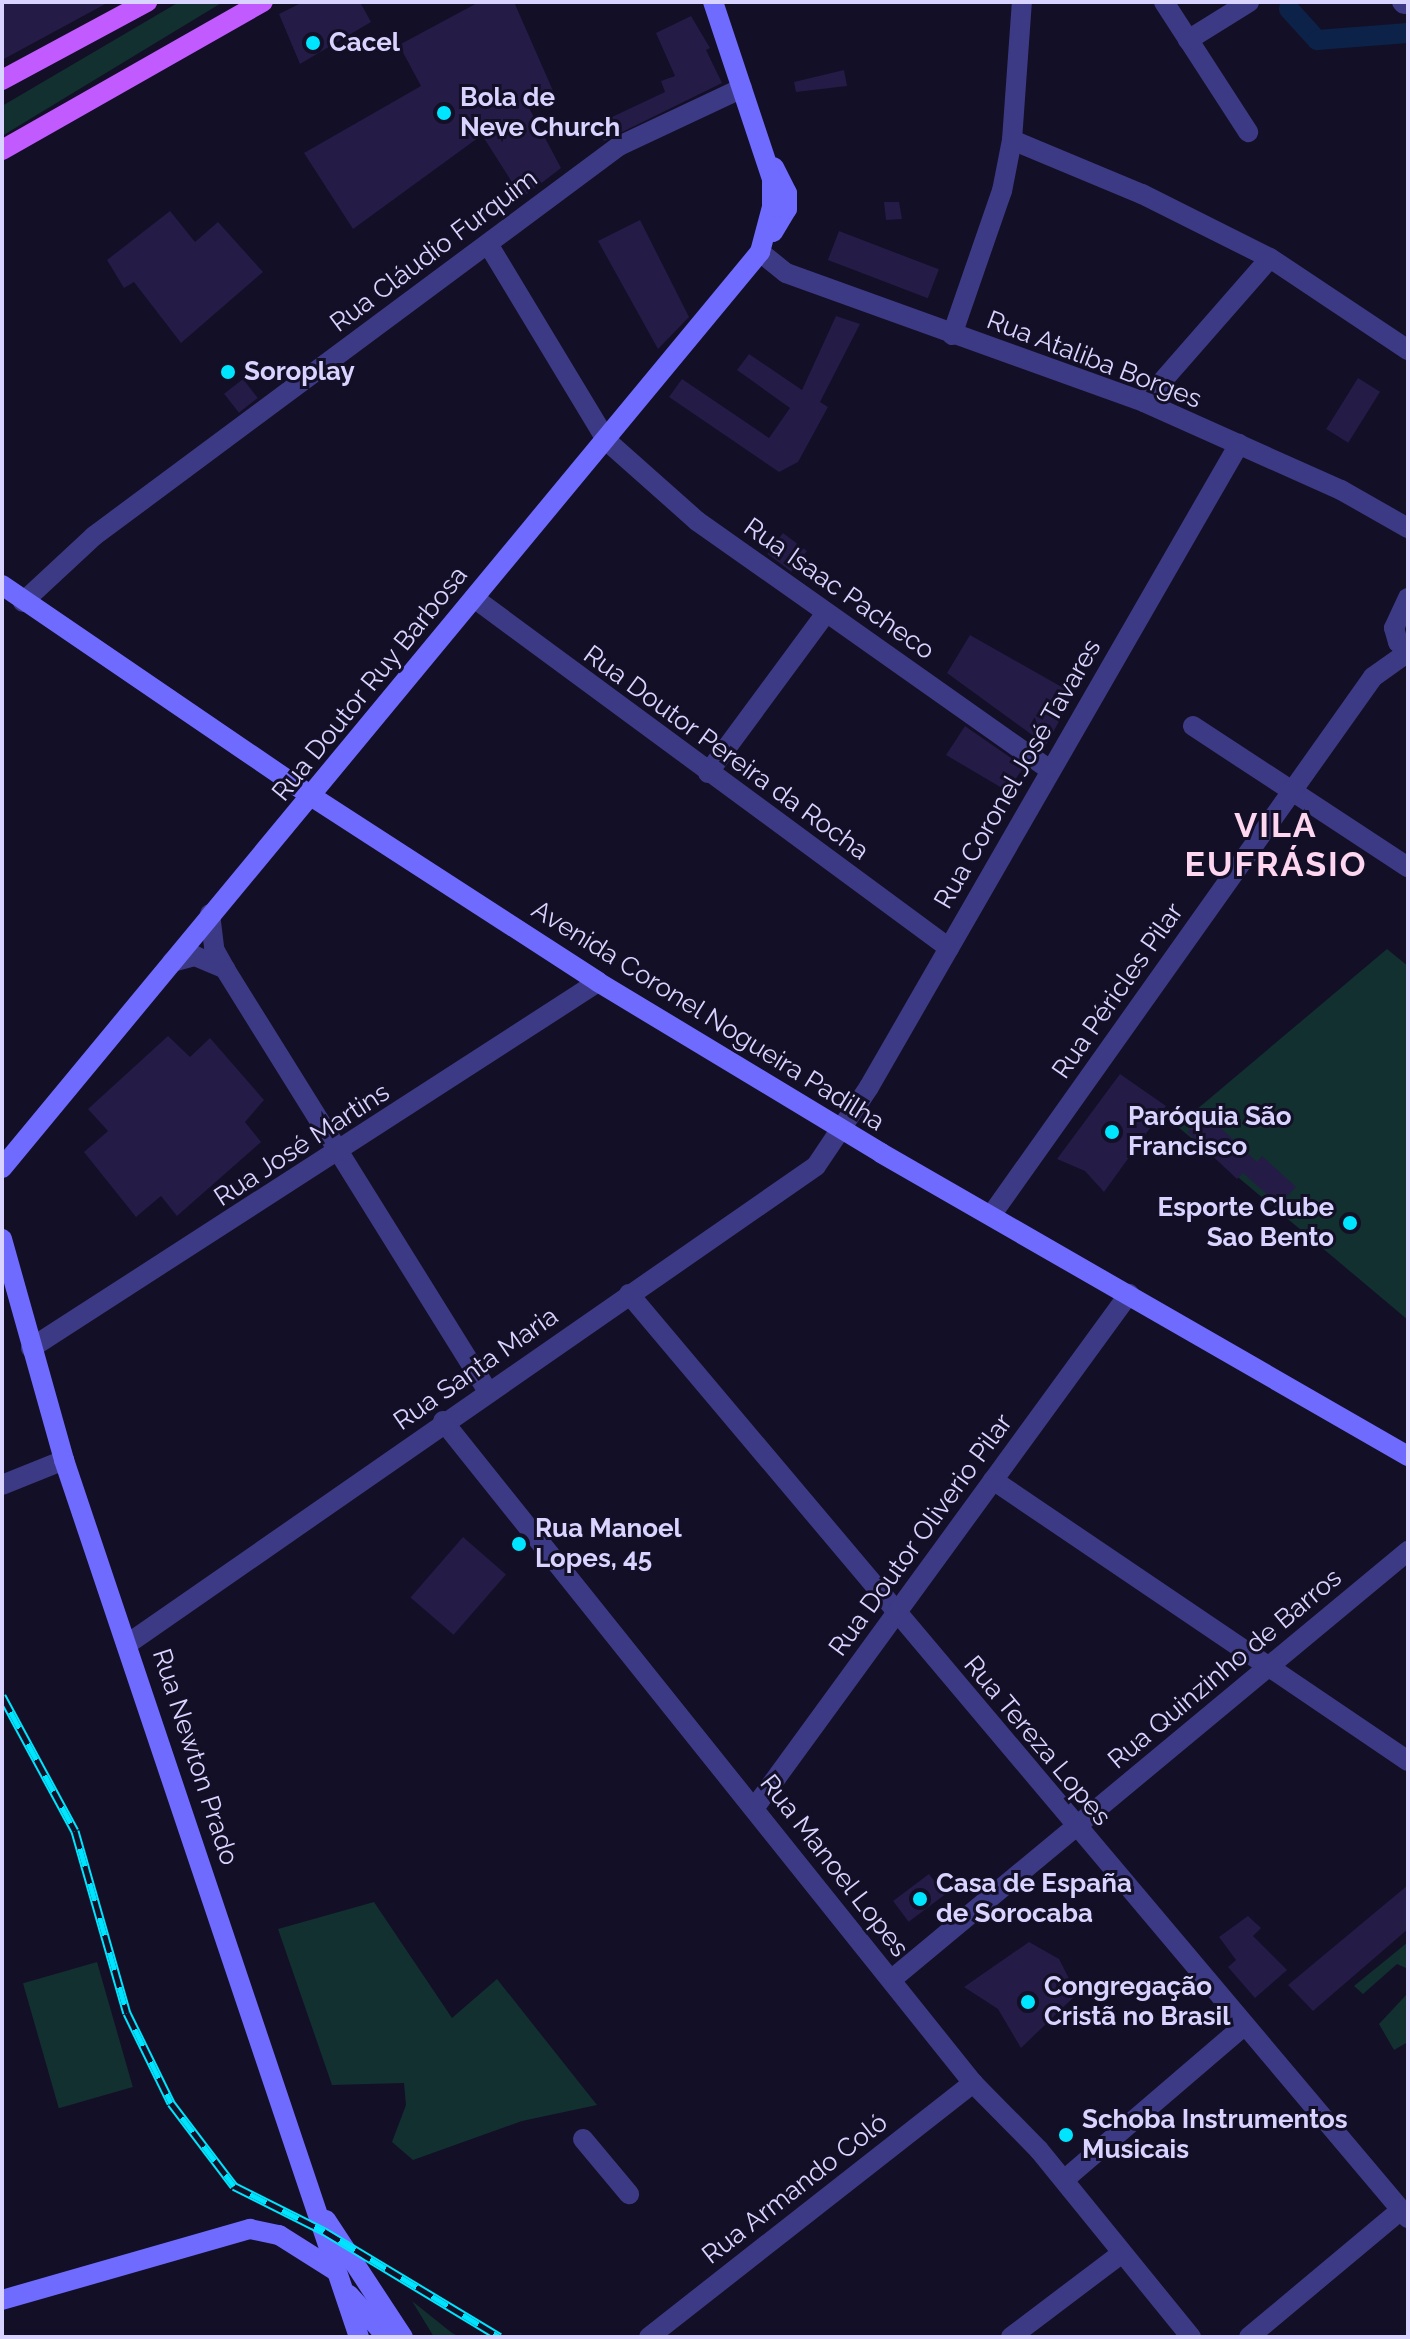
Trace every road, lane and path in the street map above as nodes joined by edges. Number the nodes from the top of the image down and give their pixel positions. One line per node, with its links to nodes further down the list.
1 (147, 2): 10 (main road)
2 (240, 2): 8 (main road)
3 (263, 2): 8 (main road)
4 (713, 2): 11 (main road)
5 (1022, 2): 13 (street)
6 (1164, 2): 9 (street)
7 (1249, 2): 9 (street)
8 (228, 21): 14 (main road)
9 (1188, 40): 12 (street)
10 (2, 80)
11 (742, 88): 15 (street, Rua Cláudio Furquim); 16 (main road)
12 (1248, 132)
13 (1012, 140): 17 (street); 18 (street)
14 (2, 150)
15 (488, 244): 21 (street, Rua Isaac Pacheco); 27 (street, Rua Cláudio Furquim)
16 (760, 250): 18 (street, Rua Ataliba Borges); 21 (main road, Rua Doutor Ruy Barbosa)
17 (1270, 258): 19 (street); 20 (street)
18 (952, 335): 20 (street, Rua Ataliba Borges)
19 (1408, 350)
20 (1144, 402): 22 (street, Rua Ataliba Borges)
21 (607, 441): 25 (main road, Rua Doutor Ruy Barbosa); 28 (street, Rua Isaac Pacheco)
22 (1239, 444): 23 (street, Rua Ataliba Borges); 31 (street, Rua Coronel José Tavares)
23 (1408, 528)
24 (2, 585): 27 (main road, Avenida Coronel Nogueira Padilha)
25 (474, 598): 32 (street, Rua Doutor Pereira da Rocha); 34 (main road, Rua Doutor Ruy Barbosa)
26 (1408, 598): 29 (street)
27 (23, 602): 34 (main road, Avenida Coronel Nogueira Padilha)
28 (826, 613): 31 (street, Rua Isaac Pacheco); 32 (street)
29 (1408, 651): 33 (street, Rua Péricles Pilar)
30 (1193, 726): 33 (street)
31 (1049, 769): 37 (street, Rua Coronel José Tavares)
32 (708, 773): 37 (street, Rua Doutor Pereira da Rocha)
33 (1288, 792): 35 (street); 45 (street, Rua Péricles Pilar)
34 (311, 796): 36 (main road, Rua Doutor Ruy Barbosa); 40 (main road, Avenida Coronel Nogueira Padilha)
35 (1408, 867)
36 (210, 914): 38 (main road, Rua Doutor Ruy Barbosa); 39 (street)
37 (949, 948): 41 (street, Rua Coronel José Tavares)
38 (172, 962): 39 (street); 42 (main road, Rua Doutor Ruy Barbosa)
39 (225, 969): 43 (street)
40 (598, 982): 41 (main road, Avenida Coronel Nogueira Padilha); 43 (street, Rua José Martins)
41 (843, 1130): 45 (main road, Avenida Coronel Nogueira Padilha); 47 (street, Rua Santa Maria)
42 (10, 1150): 44 (main road, Rua Doutor Ruy Barbosa)
43 (339, 1152): 49 (street, Rua José Martins); 50 (street)
44 (2, 1168)
45 (992, 1214): 48 (main road, Avenida Coronel Nogueira Padilha)
46 (2, 1239): 49 (main road, Rua Newton Prado)
47 (629, 1294): 50 (street, Rua Santa Maria); 57 (street, Rua Tereza Lopes)
48 (1129, 1294): 52 (main road, Avenida Coronel Nogueira Padilha); 54 (street, Rua Doutor Oliverio Pilar)
49 (31, 1348): 53 (main road, Rua Newton Prado)
50 (488, 1391): 51 (street, Rua Santa Maria)
51 (443, 1421): 58 (street, Rua Santa Maria); 61 (street, Rua Manoel Lopes)
52 (1408, 1456)
53 (64, 1460): 55 (street); 58 (main road, Rua Newton Prado)
54 (993, 1480): 57 (street, Rua Doutor Oliverio Pilar); 59 (street)
55 (2, 1485)
56 (1408, 1551): 59 (street, Rua Quinzinho de Barros)
57 (897, 1613): 61 (street, Rua Doutor Oliverio Pilar); 62 (street, Rua Tereza Lopes)
58 (129, 1643): 69 (main road, Rua Newton Prado)
59 (1271, 1664): 60 (street); 62 (street, Rua Quinzinho de Barros)
60 (1408, 1761)
61 (755, 1807): 63 (street, Rua Manoel Lopes)
62 (1075, 1828): 63 (street, Rua Quinzinho de Barros); 64 (street, Rua Tereza Lopes)
63 (891, 1980): 65 (street, Rua Manoel Lopes)
64 (1245, 2025): 67 (street); 70 (street, Rua Tereza Lopes)
65 (973, 2083): 67 (street, Rua Manoel Lopes); 78 (street, Rua Armando Coló)
66 (583, 2139): 68 (street)
67 (1064, 2180): 72 (street, Rua Manoel Lopes)
68 (629, 2194)
69 (316, 2206): 71 (main road); 73 (main road, Rua Newton Prado); 77 (main road)
70 (1404, 2214): 81 (street)
71 (279, 2235): 73 (main road); 74 (main road)
72 (1122, 2253): 79 (street); 80 (street, Rua Manoel Lopes)
73 (340, 2280): 75 (main road, Rua Newton Prado); 76 (main road)
74 (2, 2300)
75 (359, 2337)
76 (387, 2337)
77 (403, 2337)
78 (649, 2337)
79 (1011, 2337)
80 (1191, 2337)
81 (1249, 2337)

